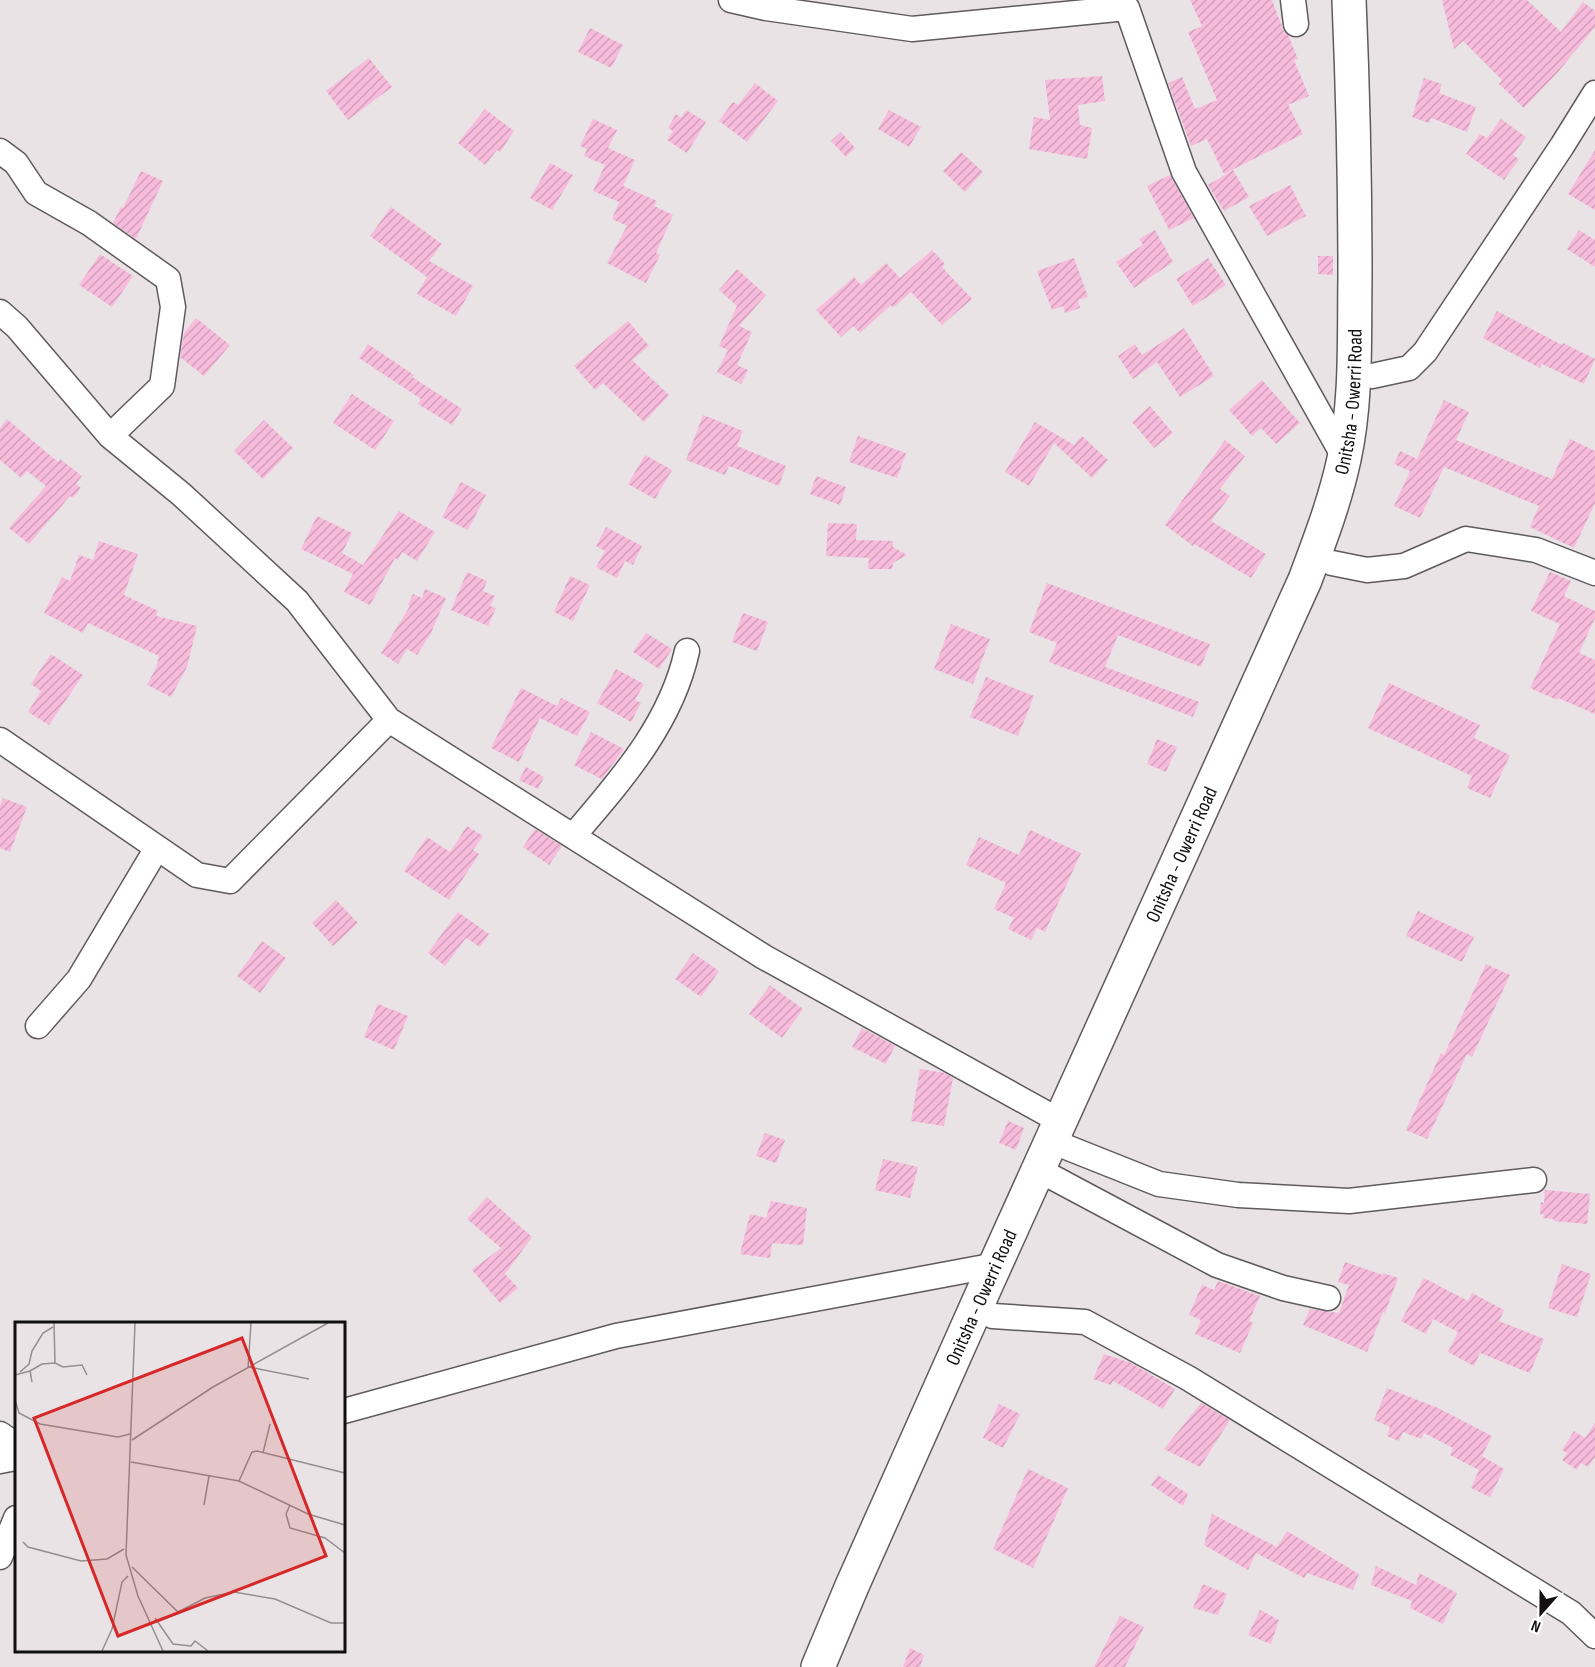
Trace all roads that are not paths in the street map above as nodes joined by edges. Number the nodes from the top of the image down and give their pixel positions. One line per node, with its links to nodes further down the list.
1 (731, 0): 11 (street)
2 (1293, 0): 5 (street)
3 (1349, 0): 11 (highway, Onitsha - Owerri Road)
4 (1366, 0): 9 (highway, Onitsha - Owerri Road)
5 (1296, 24)
6 (1595, 93): 9 (street)
7 (0, 151): 10 (street)
8 (0, 312): 10 (street)
9 (1372, 376): 12 (highway, Onitsha - Owerri Road)
10 (110, 435): 15 (street)
11 (1344, 457): 20 (highway, Onitsha - Owerri Road)
12 (1332, 563): 13 (street); 20 (highway, Onitsha - Owerri Road)
13 (1595, 573)
14 (687, 651): 17 (street)
15 (389, 720): 17 (street); 18 (street)
16 (0, 740): 18 (street)
17 (574, 835): 20 (street)
18 (157, 848): 19 (street)
19 (38, 1026)
20 (1063, 1134): 21 (highway, Onitsha - Owerri Road); 22 (street); 23 (highway, Onitsha - Owerri Road)
21 (1052, 1178): 24 (street); 25 (highway, Onitsha - Owerri Road)
22 (1534, 1180)
23 (996, 1265): 26 (street); 34 (highway, Onitsha - Owerri Road)
24 (1328, 1298)
25 (993, 1316): 33 (street); 35 (highway, Onitsha - Owerri Road)
26 (345, 1411)
27 (0, 1434): 28 (street)
28 (15, 1444)
29 (15, 1458): 30 (street)
30 (0, 1461)
31 (15, 1520): 32 (street)
32 (0, 1557)
33 (1595, 1635)
34 (818, 1667)
35 (842, 1667)

